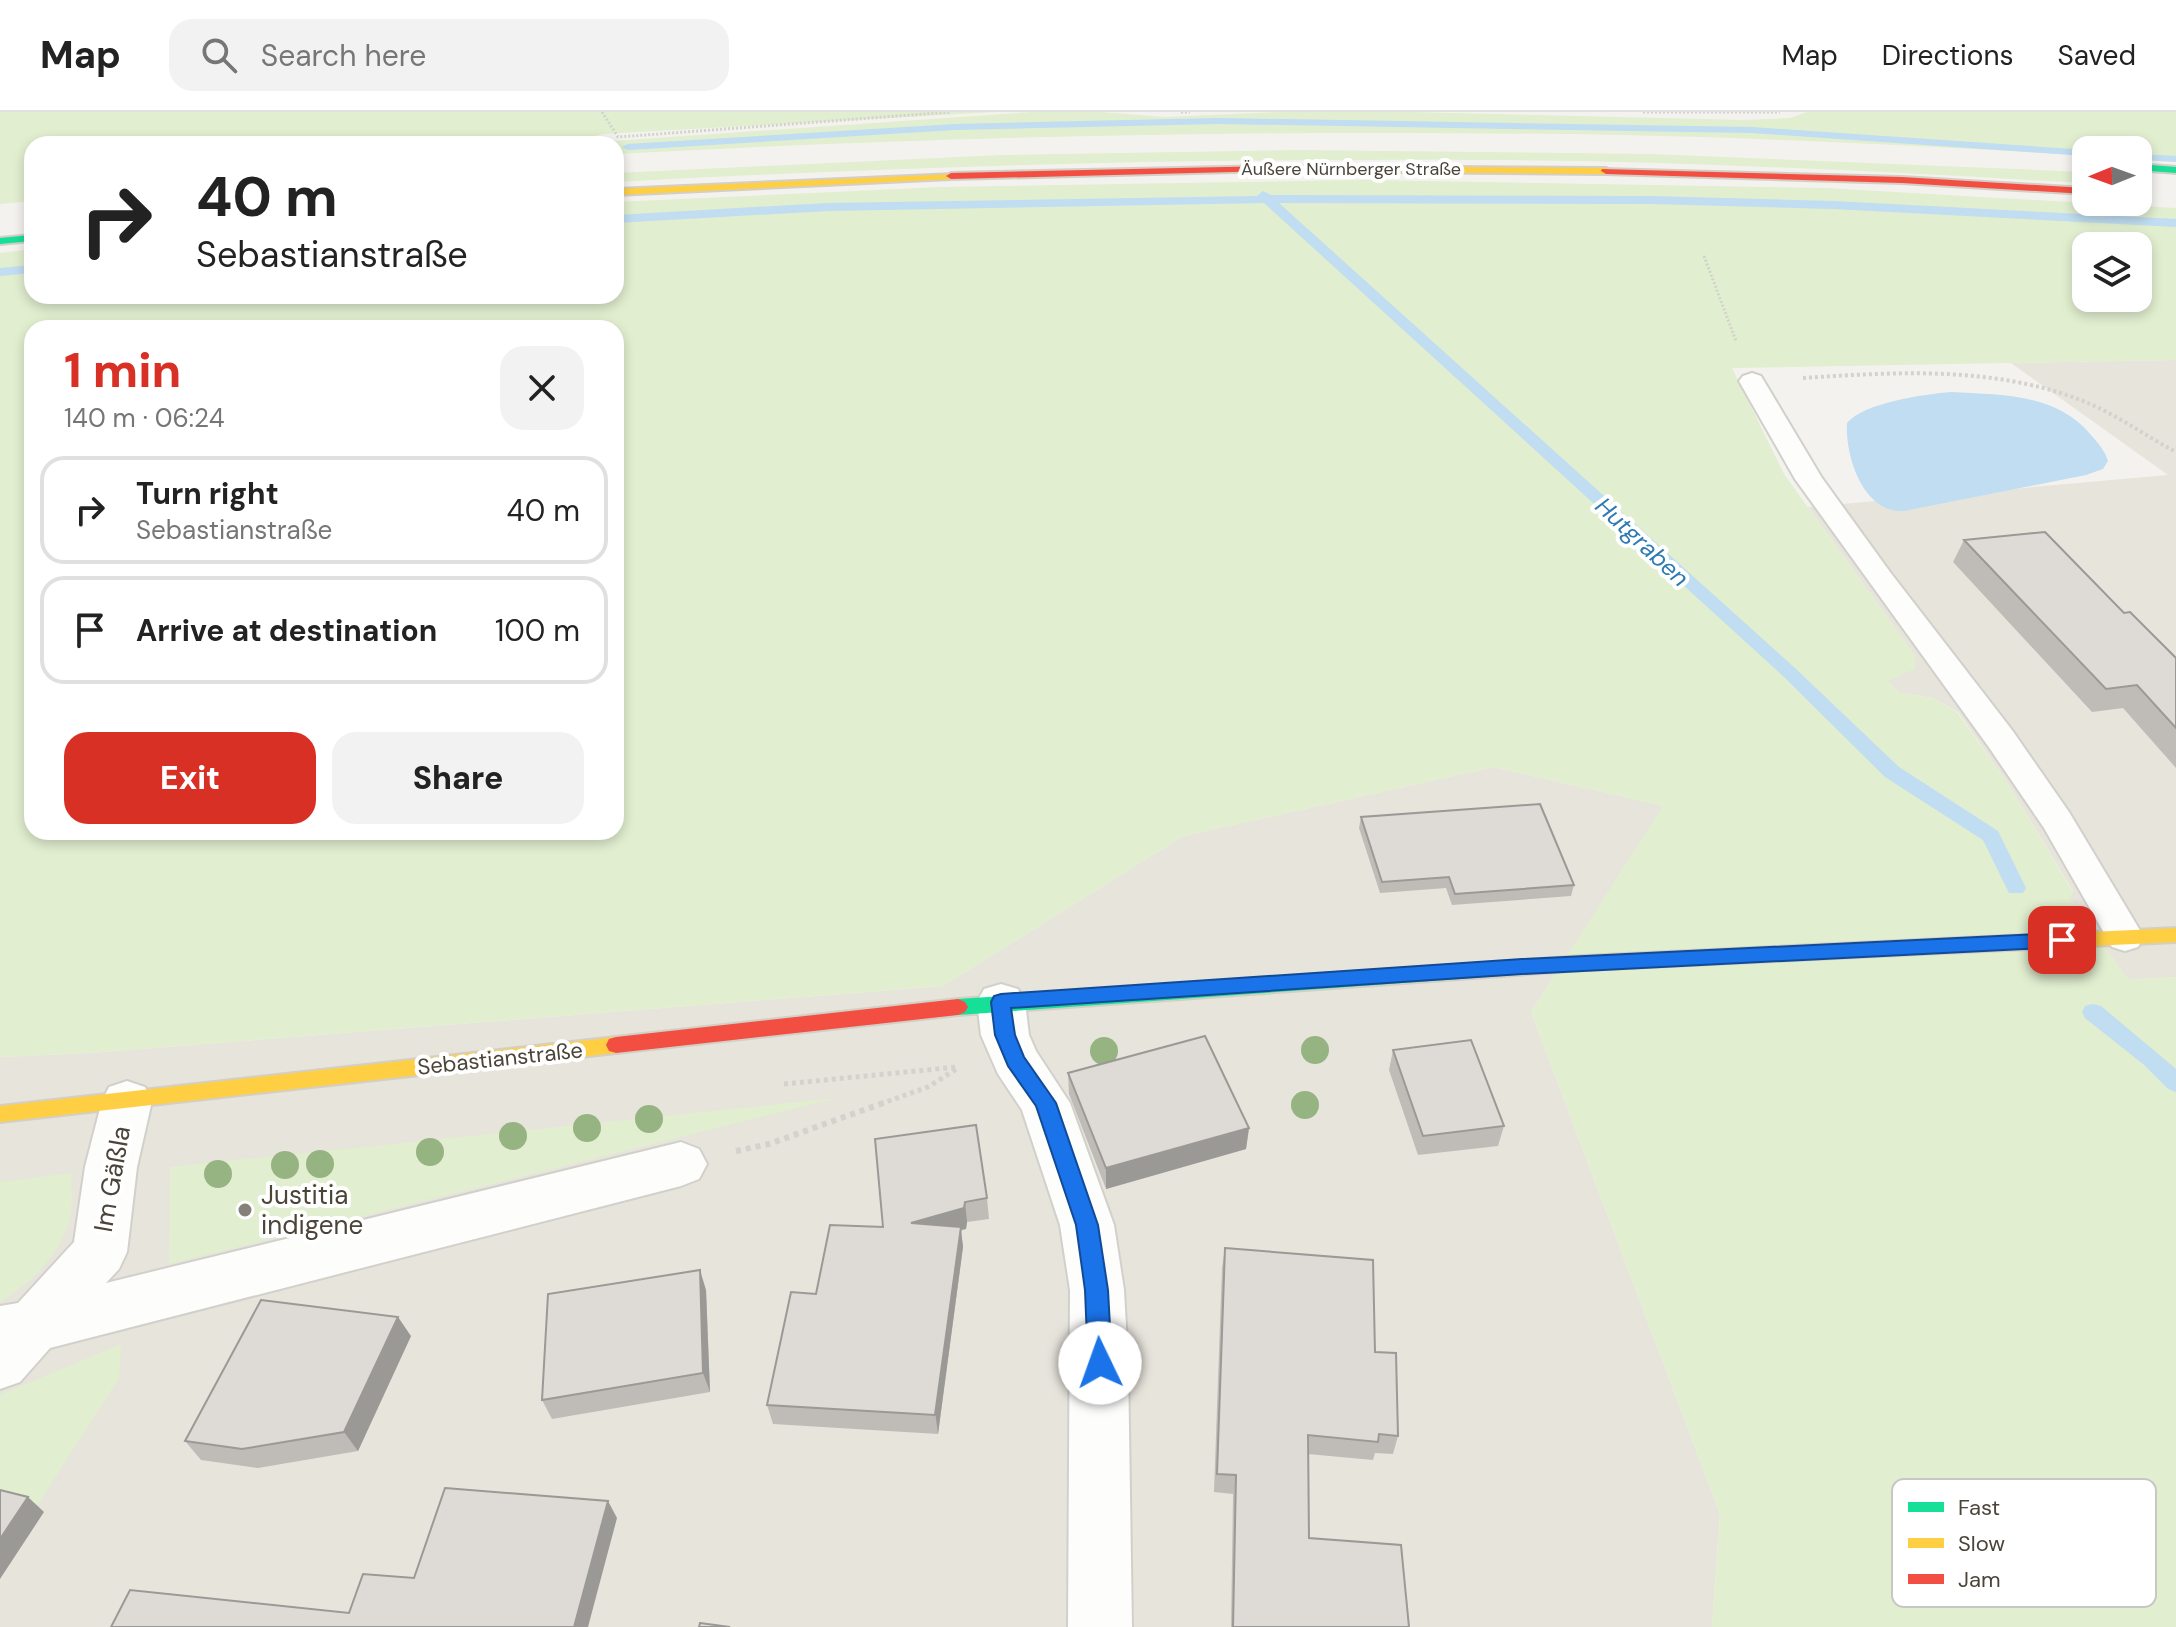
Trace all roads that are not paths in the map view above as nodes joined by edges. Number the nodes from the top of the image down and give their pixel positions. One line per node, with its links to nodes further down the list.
1 (2152, 168): 2 (main road)
2 (2176, 170)
3 (2072, 190): 4 (main road, Äußere Nürnberger Straße)
4 (624, 192)
5 (24, 239): 6 (main road)
6 (0, 241)
7 (1752, 381): 9 (lane)
8 (2176, 935): 9 (main road, Sebastianstraße)
9 (2125, 937): 10 (main road, Sebastianstraße)
10 (1001, 1002): 11 (main road, Sebastianstraße); 15 (street)
11 (127, 1101): 12 (main road, Sebastianstraße); 14 (street, Im Gäßla)
12 (0, 1114)
13 (681, 1164): 14 (street)
14 (12, 1341)
15 (1100, 1627)

